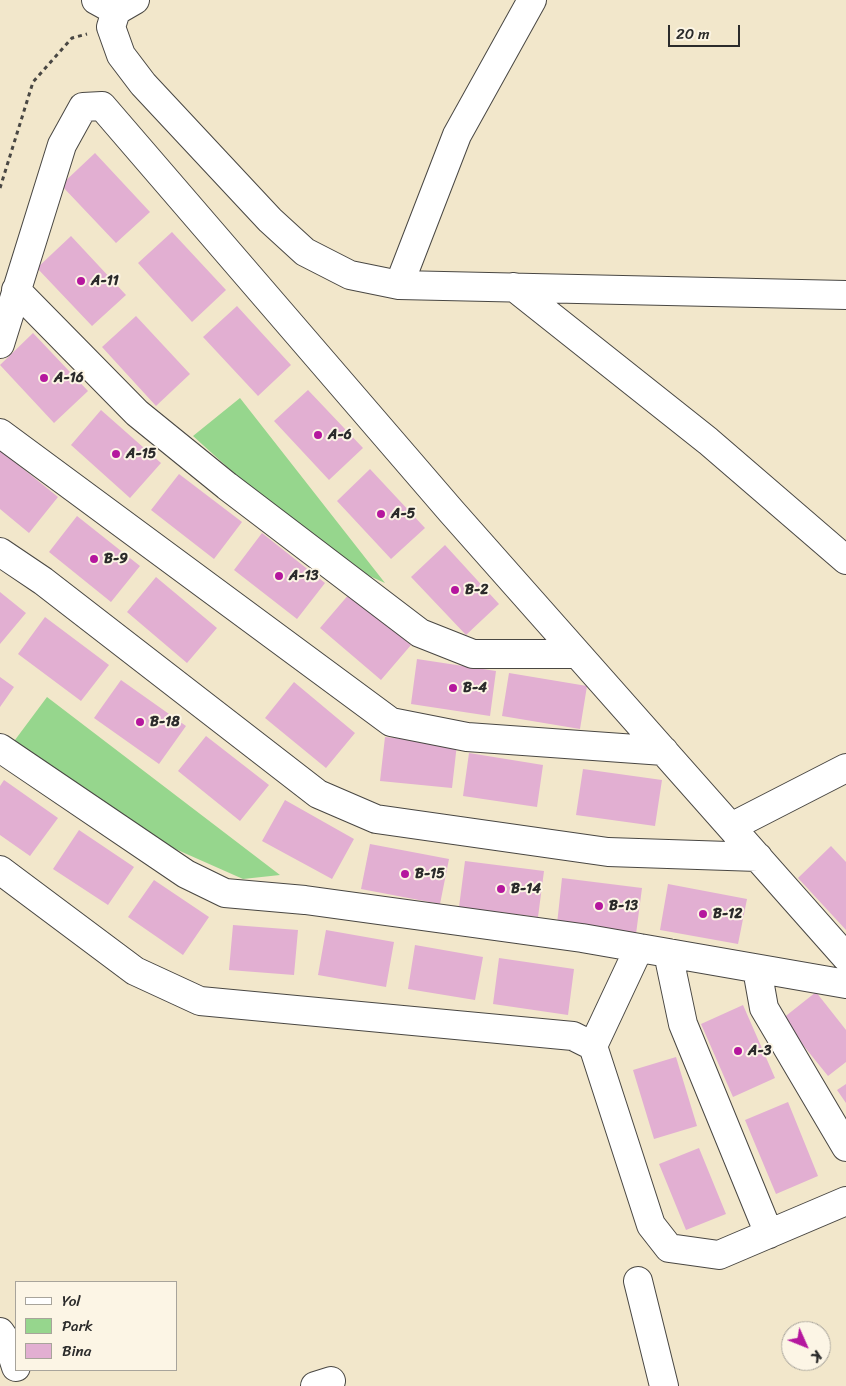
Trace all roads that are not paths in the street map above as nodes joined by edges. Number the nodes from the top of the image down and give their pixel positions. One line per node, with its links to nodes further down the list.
1 (532, 0): 3 (street)
2 (115, 9): 3 (street)
3 (399, 285): 4 (street)
4 (514, 287): 6 (street); 10 (street)
5 (16, 290): 7 (street); 11 (street); 11 (street)
6 (846, 295)
7 (0, 344)
8 (0, 433): 13 (street)
9 (0, 552): 16 (street)
10 (846, 560)
11 (577, 654): 13 (street)
12 (0, 748): 18 (street)
13 (664, 751): 15 (street)
14 (846, 768): 15 (street)
15 (731, 827): 16 (street)
16 (758, 857): 20 (street)
17 (0, 870): 23 (street)
18 (639, 948): 19 (street); 23 (street)
19 (668, 953): 21 (street); 26 (street)
20 (846, 956)
21 (757, 969): 22 (street); 24 (street)
22 (846, 984)
23 (593, 1046): 26 (street)
24 (846, 1147)
25 (846, 1201): 26 (street)
26 (769, 1234)
27 (638, 1281): 32 (street)
28 (0, 1332): 29 (street)
29 (15, 1363)
30 (18, 1371): 31 (street)
31 (22, 1386)
32 (664, 1386)

